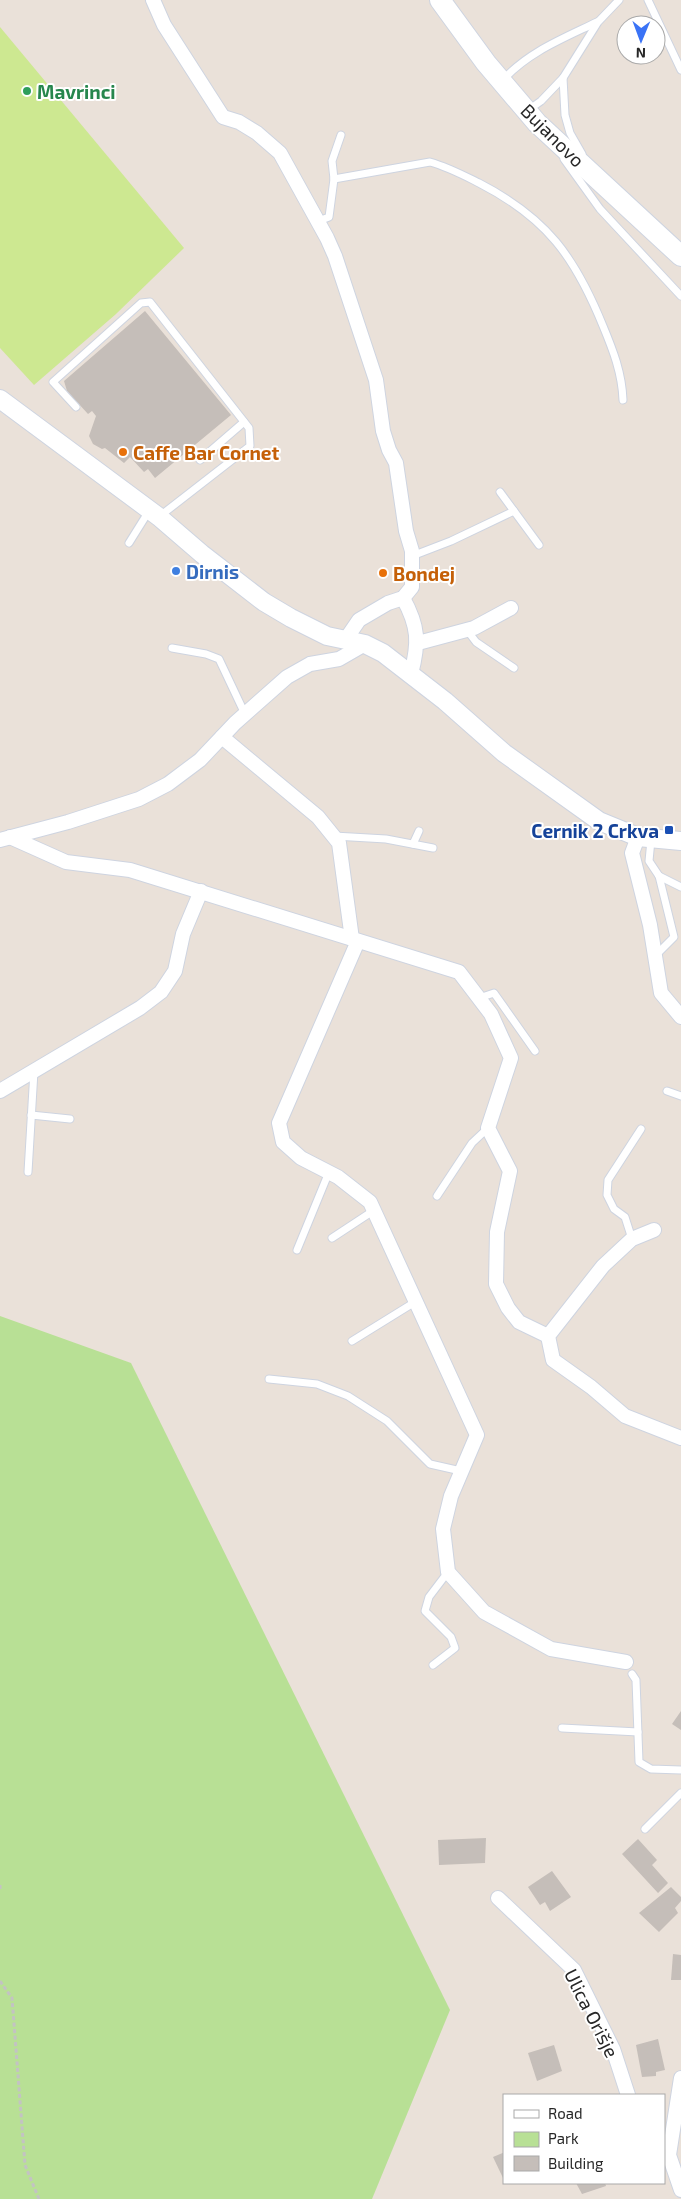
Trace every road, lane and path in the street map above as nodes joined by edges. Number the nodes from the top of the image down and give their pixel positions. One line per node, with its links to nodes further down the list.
1 (153, 0): 13 (street)
2 (440, 0): 8 (main road, Bujanovo)
3 (619, 0): 5 (lane)
4 (648, 0): 6 (lane)
5 (598, 22): 7 (lane); 8 (lane)
6 (681, 70)
7 (563, 78): 9 (lane); 11 (lane)
8 (502, 82): 9 (main road, Bujanovo)
9 (532, 117): 11 (main road, Bujanovo); 15 (lane)
10 (341, 135): 12 (lane)
11 (595, 177): 14 (main road, Bujanovo)
12 (334, 179): 13 (lane); 17 (lane)
13 (316, 222): 26 (street)
14 (681, 256)
15 (681, 296)
16 (0, 399): 23 (street)
17 (623, 400)
18 (76, 407): 19 (lane)
19 (244, 422): 20 (lane); 23 (lane)
20 (200, 460)
21 (500, 492): 22 (lane)
22 (514, 512): 25 (lane); 26 (lane)
23 (155, 513): 24 (lane); 30 (street)
24 (129, 543)
25 (539, 545)
26 (412, 556): 27 (street)
27 (403, 598): 30 (street); 31 (street)
28 (511, 608): 29 (street)
29 (466, 630): 31 (street); 34 (lane)
30 (346, 639): 32 (street)
31 (418, 643): 35 (street)
32 (365, 644): 35 (street); 36 (street)
33 (172, 648): 36 (lane)
34 (514, 668)
35 (411, 674): 41 (street)
36 (245, 714): 37 (street)
37 (222, 737): 39 (street); 40 (street)
38 (419, 831): 43 (lane)
39 (333, 836): 43 (lane); 48 (street)
40 (5, 838): 47 (street)
41 (644, 838): 42 (street); 45 (lane); 49 (street)
42 (681, 841)
43 (413, 844): 44 (lane)
44 (433, 848)
45 (659, 876): 46 (lane); 49 (lane)
46 (681, 887)
47 (201, 891): 48 (street); 53 (street)
48 (355, 940): 50 (street); 62 (street)
49 (655, 956): 51 (street)
50 (479, 998): 52 (lane); 59 (street)
51 (681, 1017)
52 (535, 1050)
53 (34, 1071): 55 (street); 57 (lane)
54 (667, 1091): 56 (lane)
55 (0, 1092)
56 (681, 1096)
57 (31, 1115): 58 (lane); 61 (lane)
58 (70, 1119)
59 (488, 1128): 63 (lane); 70 (street)
60 (641, 1129): 67 (lane)
61 (28, 1172)
62 (329, 1172): 64 (street); 68 (lane)
63 (437, 1196)
64 (373, 1211): 66 (lane); 69 (street)
65 (654, 1230): 67 (street)
66 (332, 1238)
67 (632, 1239): 70 (street)
68 (297, 1250)
69 (416, 1302): 71 (lane); 74 (street)
70 (548, 1336): 73 (street)
71 (352, 1340)
72 (269, 1379): 74 (lane)
73 (681, 1438)
74 (461, 1471): 75 (street)
75 (448, 1572): 76 (lane); 77 (street)
76 (433, 1666)
77 (629, 1668): 79 (lane)
78 (562, 1728): 79 (lane)
79 (638, 1732): 80 (lane)
80 (681, 1770)
81 (681, 1792): 82 (lane)
82 (645, 1829)
83 (0, 1885): 84 (path)
84 (0, 1890)
85 (498, 1898): 88 (street, Ulica Orišje)
86 (0, 1980): 91 (path)
87 (681, 2078): 89 (street)
88 (628, 2094)
89 (667, 2155): 90 (street)
90 (681, 2190)
91 (39, 2199)

